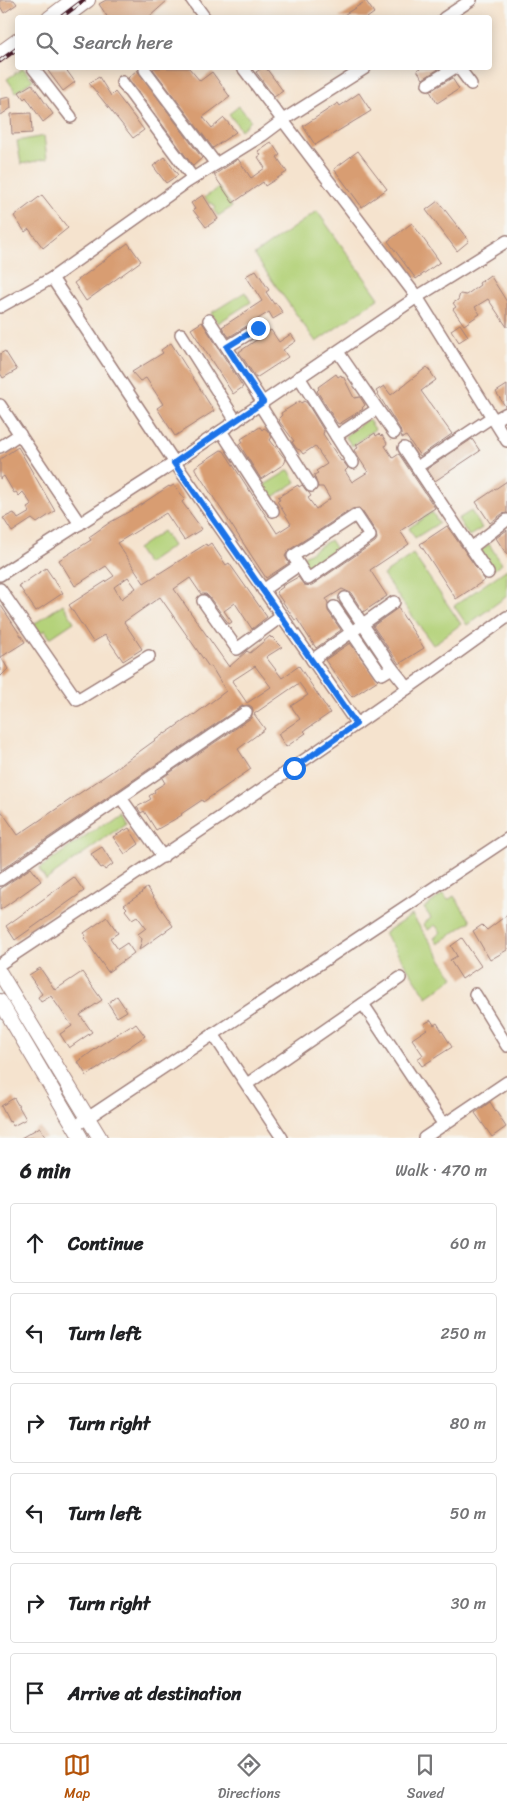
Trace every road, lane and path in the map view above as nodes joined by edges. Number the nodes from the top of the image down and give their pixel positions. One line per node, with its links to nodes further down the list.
1 (73, 0): 5 (main road)
2 (88, 0): 6 (main road)
3 (192, 0): 7 (street)
4 (471, 0): 8 (street)
5 (53, 15)
6 (68, 15)
7 (203, 15)
8 (448, 15)
9 (15, 42): 10 (main road)
10 (0, 53)
11 (15, 53): 12 (main road)
12 (0, 64)
13 (35, 70): 22 (street)
14 (145, 70): 24 (street)
15 (245, 70): 23 (street)
16 (362, 70): 23 (street)
17 (451, 70): 20 (street)
18 (460, 70): 21 (street)
19 (122, 82): 25 (street)
20 (428, 84)
21 (471, 84)
22 (71, 117)
23 (283, 120): 24 (street); 28 (street)
24 (216, 164): 25 (street)
25 (193, 178): 27 (street)
26 (507, 241): 28 (street)
27 (52, 278): 29 (street); 50 (street)
28 (417, 297): 34 (street); 40 (street)
29 (0, 308)
30 (209, 320): 33 (street)
31 (258, 328): 33 (street)
32 (181, 334): 41 (street)
33 (227, 347): 36 (street)
34 (338, 352): 35 (street); 38 (street)
35 (299, 378): 36 (street); 45 (street)
36 (262, 404): 41 (street); 52 (street)
37 (0, 405): 44 (street)
38 (377, 409): 43 (street); 45 (street)
39 (507, 413): 40 (street)
40 (493, 419): 46 (street); 51 (street)
41 (236, 421): 42 (street)
42 (221, 431): 50 (street); 53 (street)
43 (394, 433)
44 (20, 434): 47 (street); 55 (street)
45 (336, 436): 49 (street)
46 (507, 441)
47 (0, 447)
48 (404, 448): 56 (street)
49 (353, 462)
50 (174, 463): 55 (street); 61 (street)
51 (423, 463)
52 (311, 486)
53 (273, 511)
54 (507, 520): 56 (street)
55 (80, 524): 59 (street)
56 (471, 548): 58 (street)
57 (299, 565): 57 (street); 61 (street)
58 (488, 573)
59 (0, 576)
60 (0, 589): 70 (street)
61 (263, 590): 66 (street)
62 (345, 598): 68 (street)
63 (203, 601): 66 (street)
64 (394, 602): 68 (street)
65 (334, 607): 69 (street)
66 (282, 616): 71 (street)
67 (507, 617): 73 (street)
68 (363, 624): 69 (street); 72 (street)
69 (352, 632): 71 (street); 72 (street)
70 (149, 656)
71 (312, 660): 75 (street)
72 (392, 668): 73 (street)
73 (408, 688): 75 (street)
74 (246, 712): 76 (street)
75 (356, 724): 78 (street)
76 (121, 798): 78 (street); 79 (street)
77 (507, 839): 86 (street)
78 (163, 857): 80 (street)
79 (0, 880)
80 (0, 964)
81 (0, 973): 90 (main road)
82 (400, 978): 85 (street)
83 (475, 994): 87 (street)
84 (0, 1001): 92 (main road)
85 (363, 1004): 89 (street); 91 (street)
86 (213, 1034): 89 (street); 90 (street)
87 (507, 1046)
88 (507, 1082): 91 (street)
89 (247, 1084): 94 (street)
90 (87, 1118): 92 (street); 93 (main road)
91 (444, 1125): 95 (street)
92 (78, 1132)
93 (100, 1138)
94 (282, 1138)
95 (424, 1138)

